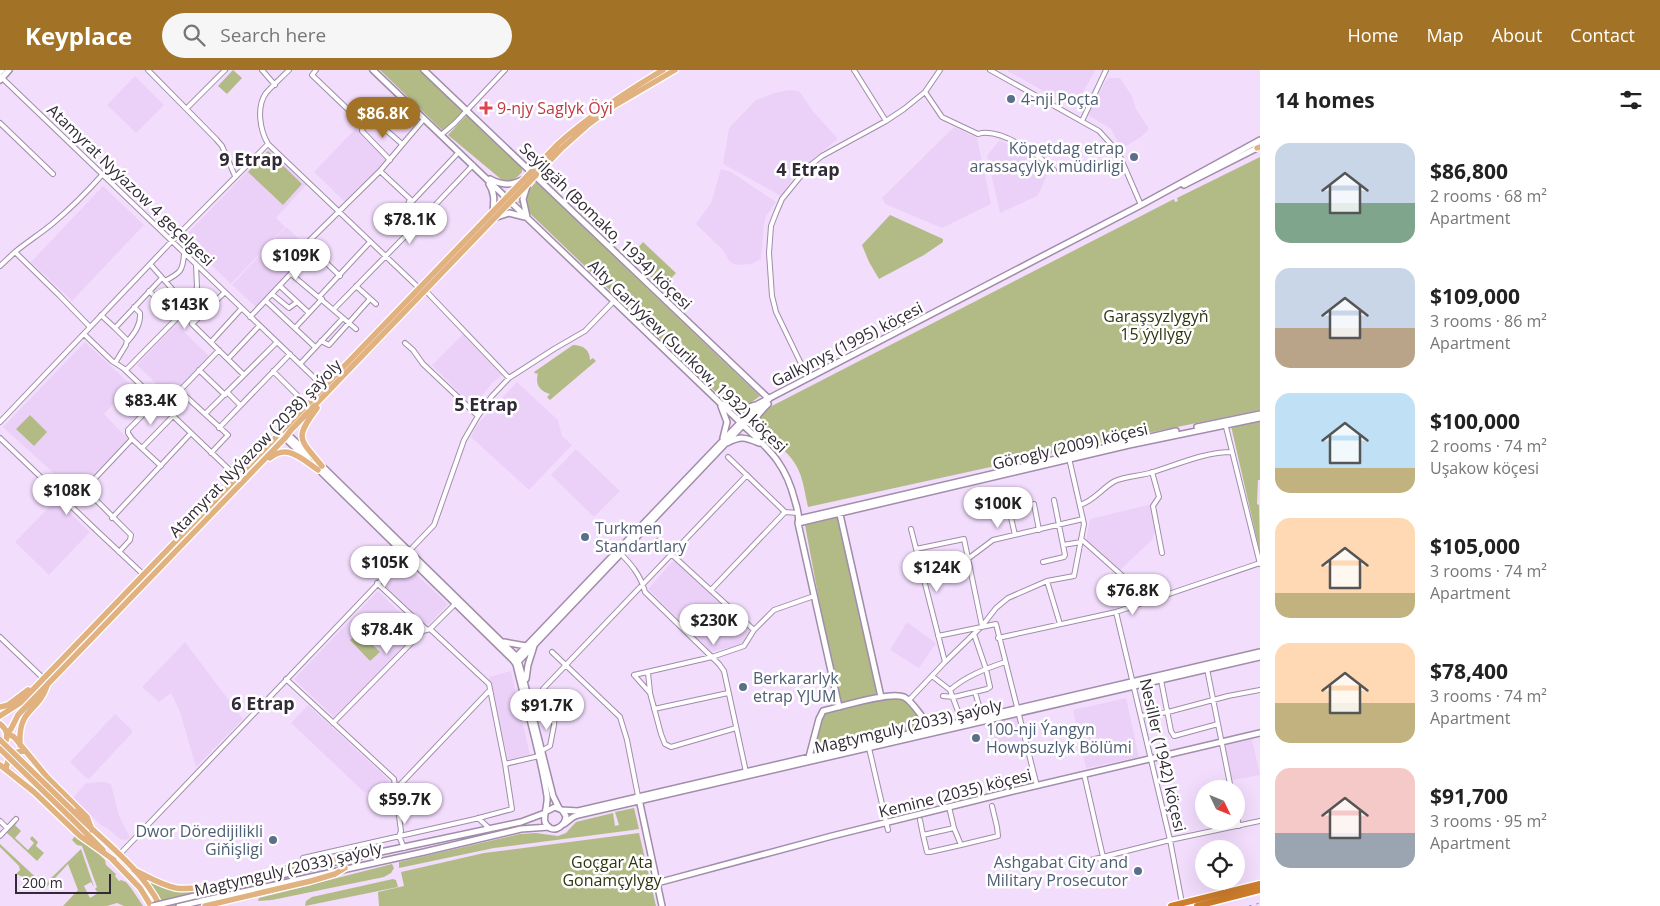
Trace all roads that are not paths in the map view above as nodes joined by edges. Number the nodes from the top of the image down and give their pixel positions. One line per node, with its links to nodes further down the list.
1 (9, 70): 16 (main road)
2 (148, 70): 19 (street)
3 (225, 70): 19 (street)
4 (262, 70): 17 (street)
5 (289, 70): 17 (street)
6 (316, 70): 25 (street)
7 (373, 70): 21 (main road, Alty Garlyýew (Surikow, 1932) köçesi)
8 (424, 70): 20 (main road, Seýilgäh (Bomako, 1934) köçesi)
9 (505, 70): 20 (street)
10 (663, 70): 40 (main road, Atamyrat Nyýazow (2038) şaýoly)
11 (675, 70): 40 (main road, Atamyrat Nyýazow (2038) şaýoly)
12 (854, 70): 22 (street)
13 (940, 70): 18 (street)
14 (990, 70): 23 (street)
15 (1106, 70): 23 (street)
16 (1, 75): 39 (street, Atamyrat Nyýazow 4 geçelgesi)
17 (275, 85): 30 (street)
18 (925, 92): 22 (street); 36 (street)
19 (187, 108): 41 (street)
20 (467, 110): 28 (street); 40 (main road, Seýilgäh (Bomako, 1934) köçesi)
21 (424, 119): 28 (main road, Alty Garlyýew (Surikow, 1932) köçesi); 31 (street)
22 (886, 121): 108 (street)
23 (1082, 121): 45 (street)
24 (0, 123): 26 (street)
25 (363, 123): 31 (street); 34 (street)
26 (5, 128): 27 (street); 38 (street)
27 (0, 134)
28 (441, 135): 33 (main road, Alty Garlyýew (Surikow, 1932) köçesi)
29 (1260, 140): 45 (main road, Galkynyş (1995) köçesi)
30 (268, 144): 41 (street); 47 (street)
31 (402, 144): 34 (street)
32 (1259, 147): 45 (main road, Galkynyş (1995) köçesi)
33 (459, 152): 35 (main road, Alty Garlyýew (Surikow, 1932) köçesi); 46 (street)
34 (390, 160): 37 (street)
35 (473, 165): 42 (main road, Alty Garlyýew (Surikow, 1932) köçesi); 50 (street)
36 (1054, 170)
37 (380, 171): 46 (street); 47 (street)
38 (53, 174)
39 (102, 175): 51 (street, Atamyrat Nyýazow 4 geçelgesi); 54 (street)
40 (531, 175): 42 (main road, Alty Garlyýew (Surikow, 1932) köçesi); 43 (main road, Atamyrat Nyýazow (2038) şaýoly); 44 (main road, Atamyrat Nyýazow (2038) şaýoly); 113 (main road, Seýilgäh (Bomako, 1934) köçesi)
41 (235, 176): 51 (street)
42 (485, 177): 44 (main road, Alty Garlyýew (Surikow, 1932) köçesi); 48 (main road)
43 (528, 184): 44 (main road, Atamyrat Nyýazow (2038) şaýoly); 49 (main road)
44 (509, 200): 48 (main road, Atamyrat Nyýazow (2038) şaýoly); 49 (main road, Alty Garlyýew (Surikow, 1932) köçesi)
45 (1142, 206): 108 (main road, Galkynyş (1995) köçesi); 113 (main road, Galkynyş (1995) köçesi)
46 (407, 207): 50 (street)
47 (339, 212): 52 (street); 53 (street)
48 (493, 215): 49 (main road); 65 (main road, Atamyrat Nyýazow (2038) şaýoly)
49 (527, 217): 72 (main road, Alty Garlyýew (Surikow, 1932) köçesi)
50 (421, 220): 56 (street)
51 (171, 242): 55 (street, Atamyrat Nyýazow 4 geçelgesi); 57 (street)
52 (370, 242): 56 (street); 61 (street)
53 (313, 250): 60 (street); 61 (street)
54 (15, 252): 59 (street); 87 (street)
55 (184, 254): 58 (street, Atamyrat Nyýazow 4 geçelgesi); 62 (street)
56 (385, 257): 64 (street); 65 (street)
57 (150, 264): 62 (street); 80 (street)
58 (196, 265): 67 (street, Atamyrat Nyýazow 4 geçelgesi); 76 (street)
59 (0, 266)
60 (291, 274): 63 (street); 69 (street)
61 (340, 276): 69 (street)
62 (164, 279): 66 (street); 76 (street)
63 (280, 286): 68 (street); 73 (street)
64 (356, 286): 70 (street); 78 (street)
65 (423, 290): 107 (street); 109 (main road, Atamyrat Nyýazow (2038) şaýoly)
66 (150, 292): 75 (street); 82 (street)
67 (224, 293): 77 (street, Atamyrat Nyýazow 4 geçelgesi); 85 (street)
68 (272, 294): 71 (street); 73 (street)
69 (321, 298): 78 (street); 79 (street)
70 (370, 299): 74 (street); 84 (street)
71 (266, 301): 81 (street); 89 (street)
72 (614, 301): 107 (street); 115 (main road, Alty Garlyýew (Surikow, 1932) köçesi)
73 (297, 302): 79 (street)
74 (376, 304)
75 (134, 307): 88 (street); 93 (street)
76 (188, 307): 82 (street); 85 (street)
77 (241, 309): 81 (street, Atamyrat Nyýazow 4 geçelgesi); 94 (street)
78 (334, 309): 83 (street)
79 (309, 313): 89 (street)
80 (101, 315): 87 (street); 88 (street)
81 (250, 317): 86 (street, Atamyrat Nyýazow 4 geçelgesi)
82 (177, 318): 103 (street)
83 (342, 318): 84 (street); 92 (street)
84 (348, 323): 90 (street); 92 (street)
85 (192, 324): 94 (street)
86 (259, 326): 95 (street, Atamyrat Nyýazow 4 geçelgesi); 100 (street)
87 (90, 327): 91 (street)
88 (115, 328): 93 (street)
89 (295, 328): 97 (street)
90 (356, 329)
91 (84, 334): 101 (street); 124 (street)
92 (321, 341): 97 (street)
93 (127, 342): 101 (street)
94 (211, 342): 98 (street)
95 (277, 342): 99 (street, Atamyrat Nyýazow 4 geçelgesi); 106 (street)
96 (405, 343): 122 (street)
97 (315, 347): 102 (street)
98 (219, 350): 100 (street); 104 (street)
99 (290, 354): 102 (street, Atamyrat Nyýazow 4 geçelgesi); 105 (street)
100 (228, 359): 106 (street)
101 (115, 363): 103 (street)
102 (300, 364): 109 (street, Atamyrat Nyýazow 4 geçelgesi)
103 (126, 370): 114 (street)
104 (199, 370): 110 (street); 111 (street)
105 (273, 371): 112 (street); 117 (street)
106 (244, 375): 111 (street)
107 (510, 378): 122 (street)
108 (808, 378): 113 (main road, Galkynyş (1995) köçesi)
109 (326, 389): 128 (main road, Atamyrat Nyýazow (2038) şaýoly); 130 (main road, Atamyrat Nyýazow (2038) şaýoly); 141 (main road)
110 (180, 391): 118 (street); 119 (street)
111 (226, 393): 117 (street); 119 (street)
112 (298, 396)
113 (770, 399): 116 (main road, Galkynyş (1995) köçesi); 125 (main road, Galkynyş (1995) köçesi); 133 (main road)
114 (156, 400): 118 (street); 132 (street)
115 (720, 403): 116 (main road); 125 (main road, Alty Garlyýew (Surikow, 1932) köçesi); 134 (main road)
116 (758, 404): 125 (main road, Galkynyş (1995) köçesi)
117 (240, 405): 127 (street)
118 (164, 407): 121 (street)
119 (206, 414): 127 (street)
120 (1260, 414): 126 (main road, Görogly (2009) köçesi)
121 (174, 416): 129 (street); 135 (street)
122 (478, 416): 165 (street)
123 (1260, 418): 126 (main road, Görogly (2009) köçesi)
124 (0, 422)
125 (741, 423): 133 (main road, Alty Garlyýew (Surikow, 1932) köçesi); 134 (main road, Galkynyş (1995) köçesi)
126 (1225, 423): 136 (street); 139 (main road, Görogly (2009) köçesi)
127 (219, 428): 137 (street)
128 (282, 432): 130 (main road); 144 (main road, Atamyrat Nyýazow (2038) şaýoly)
129 (191, 433): 137 (street); 140 (street)
130 (287, 437): 141 (main road); 144 (main road, Atamyrat Nyýazow (2038) şaýoly)
131 (0, 438): 148 (street)
132 (132, 439): 135 (street); 145 (street)
133 (762, 444): 134 (main road); 154 (main road, Alty Garlyýew (Surikow, 1932) köçesi)
134 (721, 445): 166 (main road, Galkynyş (1995) köçesi); 192 (main road, Galkynyş (1995) köçesi)
135 (142, 448): 140 (street)
136 (1232, 452): 142 (street); 171 (street)
137 (211, 453): 144 (street)
138 (728, 457): 143 (street)
139 (1069, 458): 149 (street); 151 (main road, Görogly (2009) köçesi)
140 (160, 466): 153 (street)
141 (320, 468): 144 (main road); 165 (main road)
142 (1152, 472): 149 (street); 167 (street)
143 (747, 476): 152 (street); 168 (street)
144 (240, 480): 173 (main road, Atamyrat Nyýazow (2038) şaýoly)
145 (84, 488): 148 (street); 153 (street)
146 (1054, 500): 156 (street)
147 (1034, 504): 158 (street)
148 (70, 505): 164 (street)
149 (1080, 505): 155 (street)
150 (1009, 509): 159 (street)
151 (839, 511): 154 (main road, Görogly (2009) köçesi); 217 (main road)
152 (785, 512): 154 (street); 177 (street)
153 (112, 518): 164 (street)
154 (799, 518): 178 (main road, Alty Garlyýew (Surikow, 1932) köçesi)
155 (1083, 520): 156 (street); 161 (street)
156 (1060, 525): 158 (street); 162 (street)
157 (911, 529): 163 (street)
158 (1039, 530): 159 (street)
159 (1015, 535): 169 (street)
160 (657, 541): 168 (street)
161 (1081, 541): 162 (street); 174 (street); 180 (street)
162 (1063, 545): 170 (street)
163 (916, 549): 169 (street); 172 (street)
164 (119, 552): 173 (street)
165 (407, 552): 175 (street); 179 (main road); 190 (main road)
166 (620, 553): 176 (street); 191 (main road, Galkynyş (1995) köçesi)
167 (1162, 553)
168 (672, 554): 176 (street); 177 (street)
169 (969, 558): 172 (street); 183 (street)
170 (1043, 562)
171 (1260, 564): 180 (street)
172 (922, 569): 187 (street)
173 (146, 577): 207 (main road, Atamyrat Nyýazow (2038) şaýoly)
174 (1047, 581): 182 (street); 183 (street)
175 (377, 583): 184 (street); 205 (street)
176 (643, 584): 195 (street); 200 (street)
177 (711, 590): 185 (street)
178 (814, 596): 185 (street); 222 (main road, Alty Garlyýew (Surikow, 1932) köçesi)
179 (456, 603): 184 (street); 197 (main road)
180 (1132, 606): 181 (street)
181 (1116, 612): 182 (street); 208 (street, Nesiller (1942) köçesi)
182 (1060, 624): 189 (street)
183 (982, 626): 186 (street); 187 (street); 189 (street)
184 (428, 629): 212 (street); 230 (street)
185 (754, 630): 195 (street)
186 (974, 634): 198 (street); 201 (street)
187 (938, 636): 198 (street)
188 (0, 637): 207 (street)
189 (998, 638): 199 (street)
190 (504, 642): 192 (main road); 197 (main road)
191 (535, 644): 197 (main road, Galkynyş (1995) köçesi); 209 (main road)
192 (526, 646): 197 (main road, Galkynyş (1995) köçesi)
193 (552, 652): 200 (street)
194 (1260, 652): 208 (main road, Magtymguly (2033) şaýoly)
195 (712, 657): 203 (street); 215 (street)
196 (1260, 657): 202 (main road, Magtymguly (2033) şaýoly)
197 (516, 660): 209 (main road); 243 (main road)
198 (945, 662): 204 (street)
199 (1004, 662): 201 (street); 225 (street)
200 (566, 665): 243 (street); 253 (street)
201 (986, 669): 210 (street); 214 (street)
202 (1207, 669): 206 (main road, Magtymguly (2033) şaýoly); 220 (street)
203 (648, 673): 213 (street); 213 (street)
204 (932, 676): 210 (street); 219 (street)
205 (286, 679): 230 (street); 280 (street)
206 (1161, 680): 208 (main road, Magtymguly (2033) şaýoly); 226 (street)
207 (46, 681): 221 (main road); 227 (main road, Atamyrat Nyýazow (2038) şaýoly); 236 (main road, Atamyrat Nyýazow (2038) şaýoly); 239 (main road)
208 (1134, 684): 225 (main road, Magtymguly (2033) şaýoly); 228 (street, Nesiller (1942) köçesi)
209 (526, 685): 243 (main road)
210 (950, 690): 218 (street)
211 (1260, 690): 220 (street)
212 (490, 691): 246 (street); 252 (street)
213 (650, 692): 224 (street)
214 (975, 692): 218 (street); 223 (street)
215 (728, 693): 224 (street); 233 (street)
216 (942, 696): 218 (street)
217 (881, 697): 219 (main road); 222 (main road)
218 (954, 697): 229 (street)
219 (910, 700): 234 (main road)
220 (1213, 700): 226 (street); 232 (street)
221 (0, 707)
222 (839, 707): 244 (main road)
223 (980, 708)
224 (654, 709): 233 (street)
225 (1018, 711): 229 (main road, Magtymguly (2033) şaýoly); 234 (main road, Magtymguly (2033) şaýoly); 251 (street)
226 (1168, 712): 228 (street); 232 (street)
227 (0, 716)
228 (1141, 716): 245 (street, Nesiller (1942) köçesi)
229 (962, 722): 234 (main road, Magtymguly (2033) şaýoly)
230 (333, 723): 252 (street)
231 (0, 724): 236 (main road)
232 (1218, 724): 238 (street)
233 (736, 728): 248 (street)
234 (931, 731): 240 (main road, Magtymguly (2033) şaýoly); 244 (main road, Magtymguly (2033) şaýoly)
235 (1260, 732): 238 (main road, Kemine (2035) köçesi)
236 (7, 733): 239 (main road); 241 (main road, Atamyrat Nyýazow (2038) şaýoly)
237 (0, 740): 258 (main road, bridge)
238 (1222, 742): 245 (main road, Kemine (2035) köçesi); 250 (street)
239 (20, 745): 242 (main road)
240 (869, 748): 253 (main road, Magtymguly (2033) şaýoly); 264 (street)
241 (0, 750): 258 (main road, bridge)
242 (25, 751): 247 (main road); 271 (main road)
243 (540, 754): 246 (street); 256 (main road); 257 (main road)
244 (809, 757): 248 (main road, Magtymguly (2033) şaýoly)
245 (1151, 758): 249 (main road, Kemine (2035) köçesi); 277 (street, Nesiller (1942) köçesi)
246 (505, 764): 259 (street)
247 (2, 767): 283 (main road)
248 (746, 772): 253 (main road, Magtymguly (2033) şaýoly)
249 (1084, 774): 251 (main road, Kemine (2035) köçesi); 281 (street)
250 (1229, 780)
251 (1037, 786): 255 (main road, Kemine (2035) köçesi)
252 (395, 790): 276 (street)
253 (639, 798): 256 (main road, Magtymguly (2033) şaýoly); 265 (main road, Magtymguly (2033) şaýoly); 288 (main road)
254 (992, 806): 278 (street)
255 (949, 807): 264 (main road, Kemine (2035) köçesi); 270 (street)
256 (560, 809): 257 (main road); 265 (main road)
257 (546, 812): 267 (main road); 269 (main road, Magtymguly (2033) şaýoly)
258 (71, 814): 271 (main road); 283 (main road)
259 (478, 818): 269 (street); 276 (street)
260 (16, 819): 268 (street)
261 (920, 820): 274 (street)
262 (0, 821): 268 (street)
263 (1260, 821): 266 (street)
264 (886, 822): 272 (street); 288 (main road, Kemine (2035) köçesi)
265 (564, 824): 267 (main road)
266 (1245, 825)
267 (549, 827): 286 (main road, Magtymguly (2033) şaýoly)
268 (7, 828): 275 (street)
269 (490, 828): 279 (main road, Magtymguly (2033) şaýoly)
270 (954, 828): 274 (street); 278 (street)
271 (92, 830): 280 (main road)
272 (888, 830)
273 (1219, 830): 277 (street)
274 (923, 835): 278 (street)
275 (0, 836)
276 (399, 836): 279 (street); 282 (street)
277 (1170, 840): 281 (street); 292 (street, Nesiller (1942) köçesi)
278 (961, 845)
279 (404, 848): 284 (main road, Magtymguly (2033) şaýoly)
280 (119, 855): 287 (main road)
281 (1103, 857): 285 (street)
282 (303, 858)
283 (114, 860): 293 (main road)
284 (343, 860): 287 (main road); 291 (main road, Magtymguly (2033) şaýoly)
285 (1079, 863)
286 (346, 868): 291 (main road)
287 (134, 870): 294 (main road)
288 (657, 883): 296 (main road)
289 (1260, 884): 292 (highway)
290 (1260, 890): 298 (highway)
291 (202, 900): 293 (main road, Magtymguly (2033) şaýoly, bridge); 295 (main road, Magtymguly (2033) şaýoly)
292 (1182, 903): 297 (highway)
293 (152, 906)
294 (160, 906)
295 (179, 906)
296 (662, 906)
297 (1171, 906)
298 (1198, 906)

